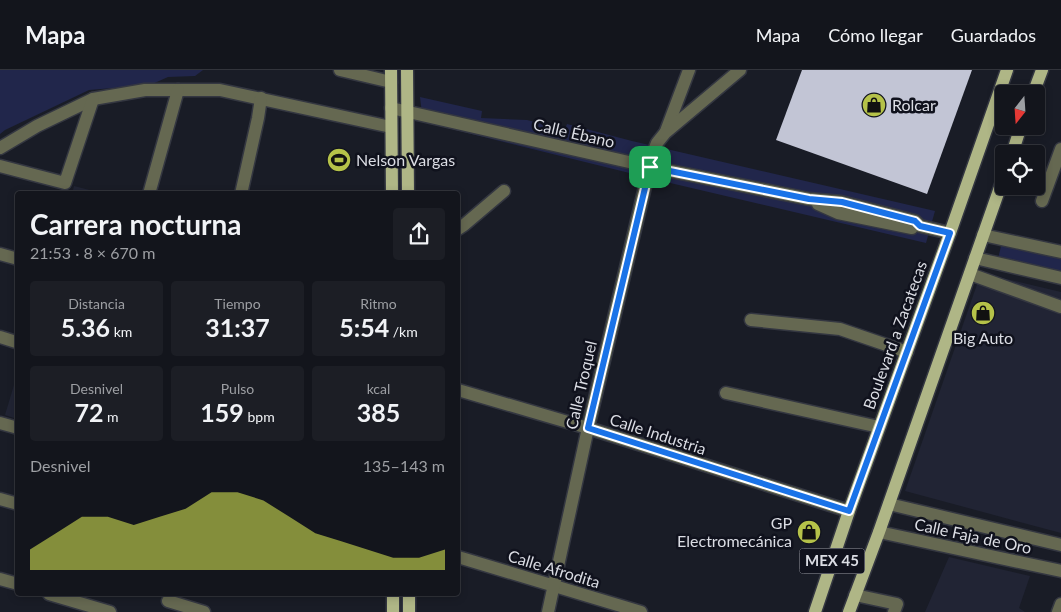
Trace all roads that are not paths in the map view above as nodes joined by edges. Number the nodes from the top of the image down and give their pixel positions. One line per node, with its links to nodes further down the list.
1 (340, 70): 7 (street)
2 (407, 70): 13 (main road)
3 (689, 70): 15 (street)
4 (740, 70): 15 (street)
5 (1007, 70): 28 (main road, Boulevard a Zacatecas / MEX 45)
6 (1042, 70): 8 (main road)
7 (391, 76): 12 (main road)
8 (1036, 85)
9 (178, 90): 10 (street); 11 (street); 20 (street)
10 (261, 98): 14 (street); 21 (street)
11 (93, 99): 16 (street); 18 (street)
12 (391, 108): 13 (street, Calle Ébano); 14 (main road)
13 (408, 111): 19 (street, Calle Ébano); 23 (main road)
14 (391, 127): 22 (main road)
15 (665, 133): 19 (street, Calle Troquel)
16 (0, 148)
17 (1061, 150): 26 (street)
18 (0, 166)
19 (650, 167): 28 (street, Calle Ébano); 46 (street, Calle Troquel)
20 (151, 191)
21 (242, 191)
22 (392, 191)
23 (408, 191)
24 (504, 191): 27 (street)
25 (997, 195): 29 (main road, MEX 45)
26 (1042, 201)
27 (460, 228)
28 (950, 233): 40 (main road, Boulevard a Zacatecas / MEX 45)
29 (983, 235): 30 (street); 32 (main road, MEX 45)
30 (1061, 252)
31 (0, 254): 33 (street)
32 (975, 258): 34 (main road, MEX 45); 35 (street)
33 (15, 259)
34 (970, 274): 36 (street); 49 (main road, MEX 45)
35 (1061, 278)
36 (1061, 307)
37 (751, 320): 40 (street)
38 (0, 337): 39 (street)
39 (15, 342)
40 (907, 352): 44 (main road, Boulevard a Zacatecas / MEX 45)
41 (460, 391): 46 (street, Calle Industria)
42 (726, 393): 44 (street)
43 (0, 423): 45 (street)
44 (879, 426): 50 (main road, Boulevard a Zacatecas / MEX 45)
45 (15, 427)
46 (588, 428): 50 (street, Calle Industria); 57 (street, Calle Troquel)
47 (0, 499): 48 (street)
48 (15, 503)
49 (889, 504): 51 (main road, MEX 45); 52 (street, Calle Faja de Oro)
50 (849, 511): 70 (main road, Boulevard a Zacatecas / MEX 45)
51 (879, 532): 54 (street, Calle Faja de Oro); 58 (main road, MEX 45)
52 (1061, 545)
53 (460, 558): 57 (street, Calle Afrodita)
54 (1061, 571)
55 (0, 579): 56 (street)
56 (15, 583)
57 (553, 586): 68 (street, Calle Troquel); 69 (street, Calle Afrodita)
58 (855, 595): 71 (main road, MEX 45); 72 (street)
59 (56, 596): 64 (street)
60 (393, 596): 66 (main road)
61 (409, 596): 67 (main road)
62 (167, 602): 65 (street)
63 (1061, 604): 73 (street)
64 (110, 612)
65 (204, 612)
66 (393, 612)
67 (409, 612)
68 (548, 612)
69 (641, 612)
70 (815, 612)
71 (849, 612)
72 (894, 612)
73 (1058, 612)

